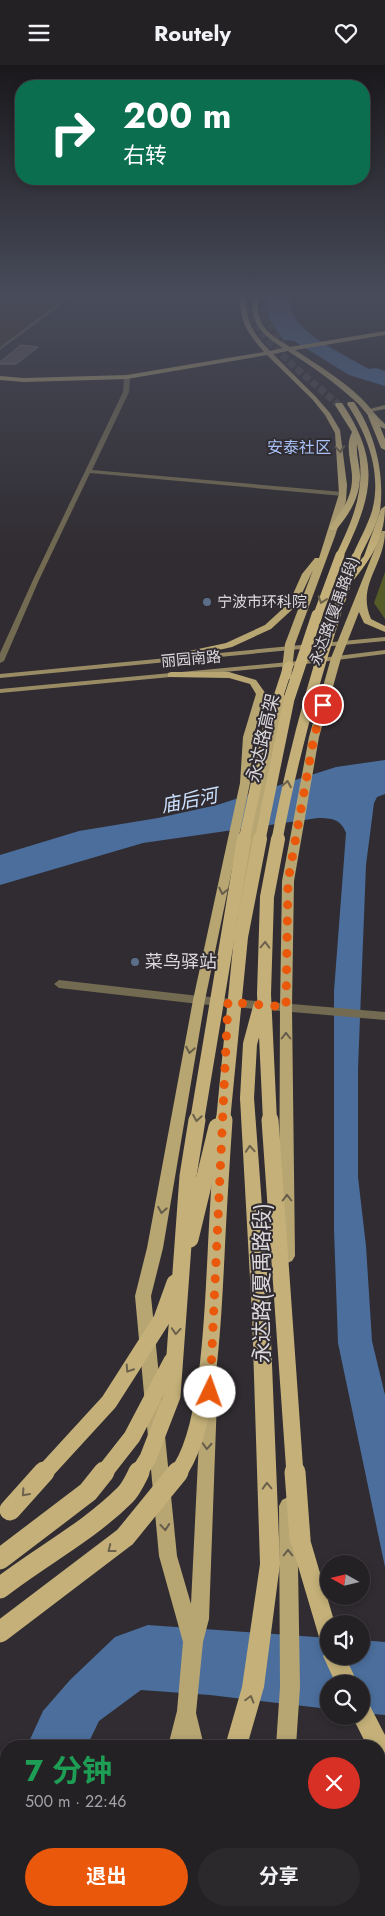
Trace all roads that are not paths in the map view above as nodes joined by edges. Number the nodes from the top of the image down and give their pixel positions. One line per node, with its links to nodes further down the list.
1 (8, 382): 2 (main road)
2 (38, 382)
3 (127, 382): 13 (street)
4 (299, 382): 14 (main road, 永达路(夏禹路段), one-way to 14)
5 (337, 382): 9 (main road)
6 (351, 404): 19 (highway, 永达路高架)
7 (339, 405): 11 (highway, 永达路高架)
8 (385, 407): 9 (main road)
9 (370, 413): 10 (main road); 12 (highway)
10 (385, 427)
11 (355, 429): 16 (highway); 39 (highway, 永达路高架, one-way to 39, bridge)
12 (385, 448)
13 (88, 471): 14 (street); 28 (street)
14 (343, 494): 16 (main road, 永达路(夏禹路段))
15 (385, 509): 19 (highway)
16 (333, 528): 18 (main road, 永达路(夏禹路段))
17 (385, 533): 20 (main road, 永达路(夏禹路段))
18 (326, 550): 24 (main road, 永达路(夏禹路段)); 27 (main road)
19 (362, 557): 34 (highway, 永达路高架, one-way to 19, bridge)
20 (362, 591): 21 (main road); 23 (main road, 永达路(夏禹路段))
21 (385, 629)
22 (385, 639): 23 (main road, 丽园南路)
23 (342, 643): 24 (main road, 丽园南路); 26 (main road, 永达路(夏禹路段))
24 (289, 647): 27 (main road, 丽园南路); 29 (main road, 永达路(夏禹路段))
25 (385, 652): 26 (main road, 丽园南路)
26 (336, 658): 29 (main road, 丽园南路); 37 (main road, 永达路(夏禹路段))
27 (166, 659): 31 (main road, 丽园南路)
28 (0, 661)
29 (290, 664): 30 (main road, 丽园南路); 36 (main road, 永达路(夏禹路段)); 40 (highway, one-way to 40, bridge)
30 (171, 675): 32 (main road, 丽园南路); 35 (main road, one-way to 35)
31 (0, 676)
32 (0, 691)
33 (59, 984): 35 (street)
34 (264, 994): 44 (highway, bridge); 51 (highway, one-way to 34, bridge)
35 (199, 1000): 36 (street); 46 (main road, one-way to 46)
36 (228, 1002): 37 (street); 46 (main road, one-way to 46)
37 (286, 1007): 38 (street); 52 (main road, 永达路(夏禹路段), one-way to 37)
38 (382, 1016)
39 (225, 1094): 41 (highway, one-way to 41, bridge); 45 (highway, one-way to 45, bridge)
40 (174, 1356): 42 (highway, bridge); 43 (highway, bridge)
41 (0, 1518)
42 (0, 1559)
43 (0, 1588)
44 (322, 1615)
45 (0, 1632)
46 (193, 1642): 47 (main road)
47 (187, 1711): 49 (main road); 50 (main road)
48 (368, 1725): 53 (highway)
49 (180, 1740)
50 (193, 1740)
51 (238, 1740)
52 (286, 1740)
53 (376, 1740)

